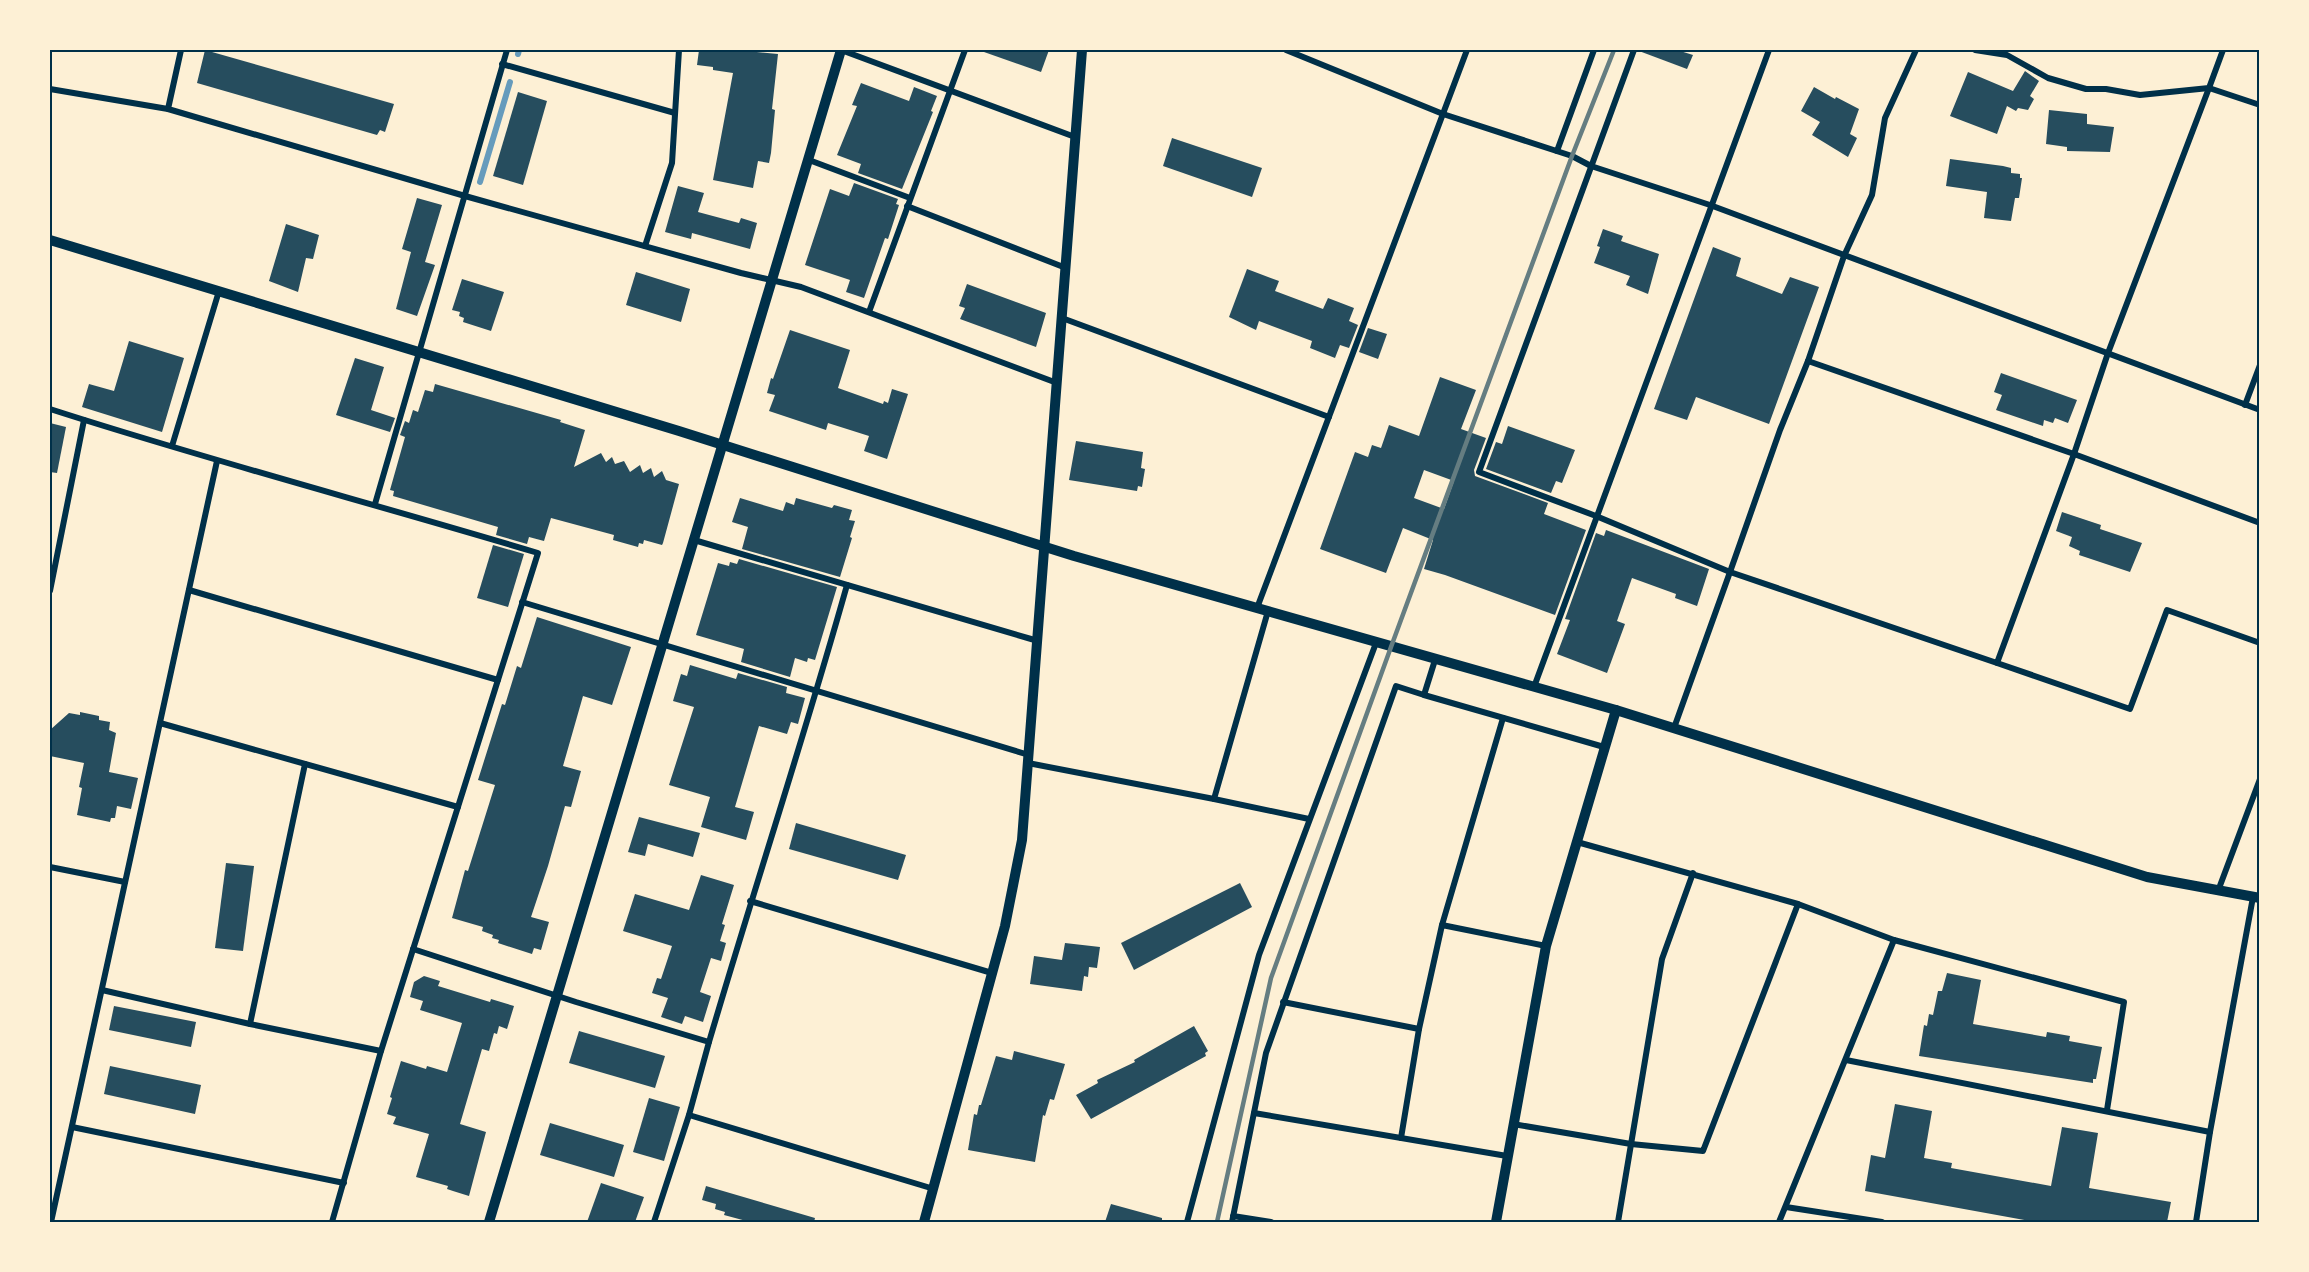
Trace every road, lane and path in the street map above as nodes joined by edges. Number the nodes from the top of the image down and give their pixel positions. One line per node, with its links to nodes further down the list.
1 (181, 50): 22 (street)
2 (507, 50): 17 (street)
3 (679, 50): 23 (street)
4 (841, 50): 20 (street); 27 (street)
5 (965, 50): 20 (street)
6 (1082, 50): 25 (street)
7 (1287, 50): 24 (street)
8 (1467, 50): 24 (street)
9 (1594, 50): 26 (street)
10 (1634, 50): 28 (street)
11 (1769, 50): 32 (street)
12 (1916, 50): 35 (street)
13 (1975, 50): 16 (street)
14 (2013, 50): 16 (street)
15 (2223, 50): 18 (street)
16 (2013, 58): 18 (street)
17 (502, 64): 23 (street); 29 (street)
18 (2209, 88): 21 (street); 42 (street)
19 (50, 89): 22 (street)
20 (950, 90): 25 (street); 30 (street)
21 (2259, 105)
22 (168, 109): 29 (street)
23 (675, 113): 34 (street)
24 (1443, 114): 26 (street); 49 (street)
25 (1075, 137): 36 (street)
26 (1557, 151): 28 (street)
27 (809, 160): 30 (street); 37 (street)
28 (1591, 166): 32 (street); 56 (street)
29 (465, 196): 34 (street); 41 (street)
30 (910, 198): 31 (street)
31 (907, 206): 36 (street); 39 (street)
32 (1710, 206): 35 (street); 56 (street)
33 (50, 240): 38 (street)
34 (645, 246): 37 (street)
35 (1844, 256): 42 (street); 43 (street)
36 (1066, 268): 40 (street)
37 (772, 281): 39 (street); 51 (street)
38 (219, 291): 41 (street); 52 (street)
39 (869, 312): 45 (street)
40 (1062, 318): 45 (street); 49 (street)
41 (420, 353): 51 (street); 55 (street)
42 (2108, 353): 46 (street); 53 (street)
43 (1808, 361): 53 (street); 60 (street)
44 (2259, 365): 46 (street)
45 (1057, 383): 59 (street)
46 (2245, 405): 48 (street)
47 (50, 409): 50 (street)
48 (2259, 410)
49 (1329, 417): 65 (street)
50 (84, 420): 52 (street); 63 (street)
51 (722, 445): 58 (street); 59 (street)
52 (172, 446): 54 (street)
53 (2074, 454): 57 (street); 72 (street)
54 (217, 461): 55 (street); 62 (street)
55 (375, 504): 64 (street)
56 (1596, 516): 60 (street); 74 (street)
57 (2259, 523)
58 (694, 540): 61 (street); 70 (street)
59 (1044, 547): 65 (street); 67 (street)
60 (1730, 572): 72 (street); 80 (street)
61 (847, 585): 67 (street); 75 (street)
62 (189, 590): 73 (street); 79 (street)
63 (50, 591)
64 (522, 602): 70 (street); 73 (street)
65 (1257, 608): 66 (street)
66 (1268, 611): 68 (street); 85 (street)
67 (1038, 641): 82 (street)
68 (1376, 643): 71 (street); 87 (street)
69 (2259, 643): 72 (street)
70 (661, 646): 75 (street); 102 (street)
71 (1435, 660): 74 (street); 76 (street)
72 (1998, 663)
73 (498, 680): 86 (street)
74 (1534, 687): 77 (street)
75 (817, 692): 82 (street); 94 (street)
76 (1424, 695): 78 (street); 103 (street)
77 (1616, 710): 80 (street); 81 (street)
78 (1503, 718): 81 (street); 96 (street)
79 (160, 723): 83 (street); 91 (street)
80 (1674, 728): 92 (street)
81 (1604, 747): 88 (street)
82 (1028, 759): 85 (street); 100 (street)
83 (305, 764): 86 (street); 104 (street)
84 (2259, 779): 92 (street)
85 (1214, 798): 87 (street)
86 (458, 807): 99 (street)
87 (1308, 819): 127 (street)
88 (1577, 842): 90 (street); 98 (street)
89 (50, 867): 91 (street)
90 (1693, 873): 95 (street); 116 (street)
91 (125, 882): 101 (street)
92 (2218, 891): 93 (street)
93 (2256, 898): 114 (street)
94 (750, 901): 100 (street); 106 (street)
95 (1798, 904): 97 (street); 116 (street)
96 (1442, 925): 98 (street); 105 (street)
97 (1894, 940): 108 (street); 109 (street)
98 (1546, 946): 112 (street)
99 (413, 949): 102 (street); 107 (street)
100 (992, 973): 119 (street)
101 (102, 990): 104 (street); 113 (street)
102 (556, 996): 106 (street); 124 (street)
103 (1283, 1002): 105 (street); 110 (street)
104 (250, 1024): 107 (street)
105 (1419, 1029): 115 (street)
106 (709, 1042): 111 (street)
107 (381, 1051): 118 (street)
108 (1846, 1060): 109 (street); 120 (street)
109 (2107, 1110): 114 (street)
110 (1254, 1113): 115 (street); 121 (street)
111 (689, 1115): 119 (street); 125 (street)
112 (1512, 1124): 116 (street); 117 (street)
113 (72, 1127): 118 (street); 122 (street)
114 (2210, 1132): 133 (street)
115 (1401, 1138): 117 (street)
116 (1631, 1144): 130 (street)
117 (1507, 1156): 129 (street)
118 (344, 1183): 123 (street)
119 (934, 1189): 126 (street)
120 (1786, 1207): 131 (street); 132 (street)
121 (1232, 1219): 128 (street)
122 (51, 1222)
123 (332, 1222)
124 (489, 1222)
125 (655, 1222)
126 (924, 1222)
127 (1187, 1222)
128 (1271, 1222)
129 (1496, 1222)
130 (1618, 1222)
131 (1779, 1222)
132 (1882, 1222)
133 (2196, 1222)

